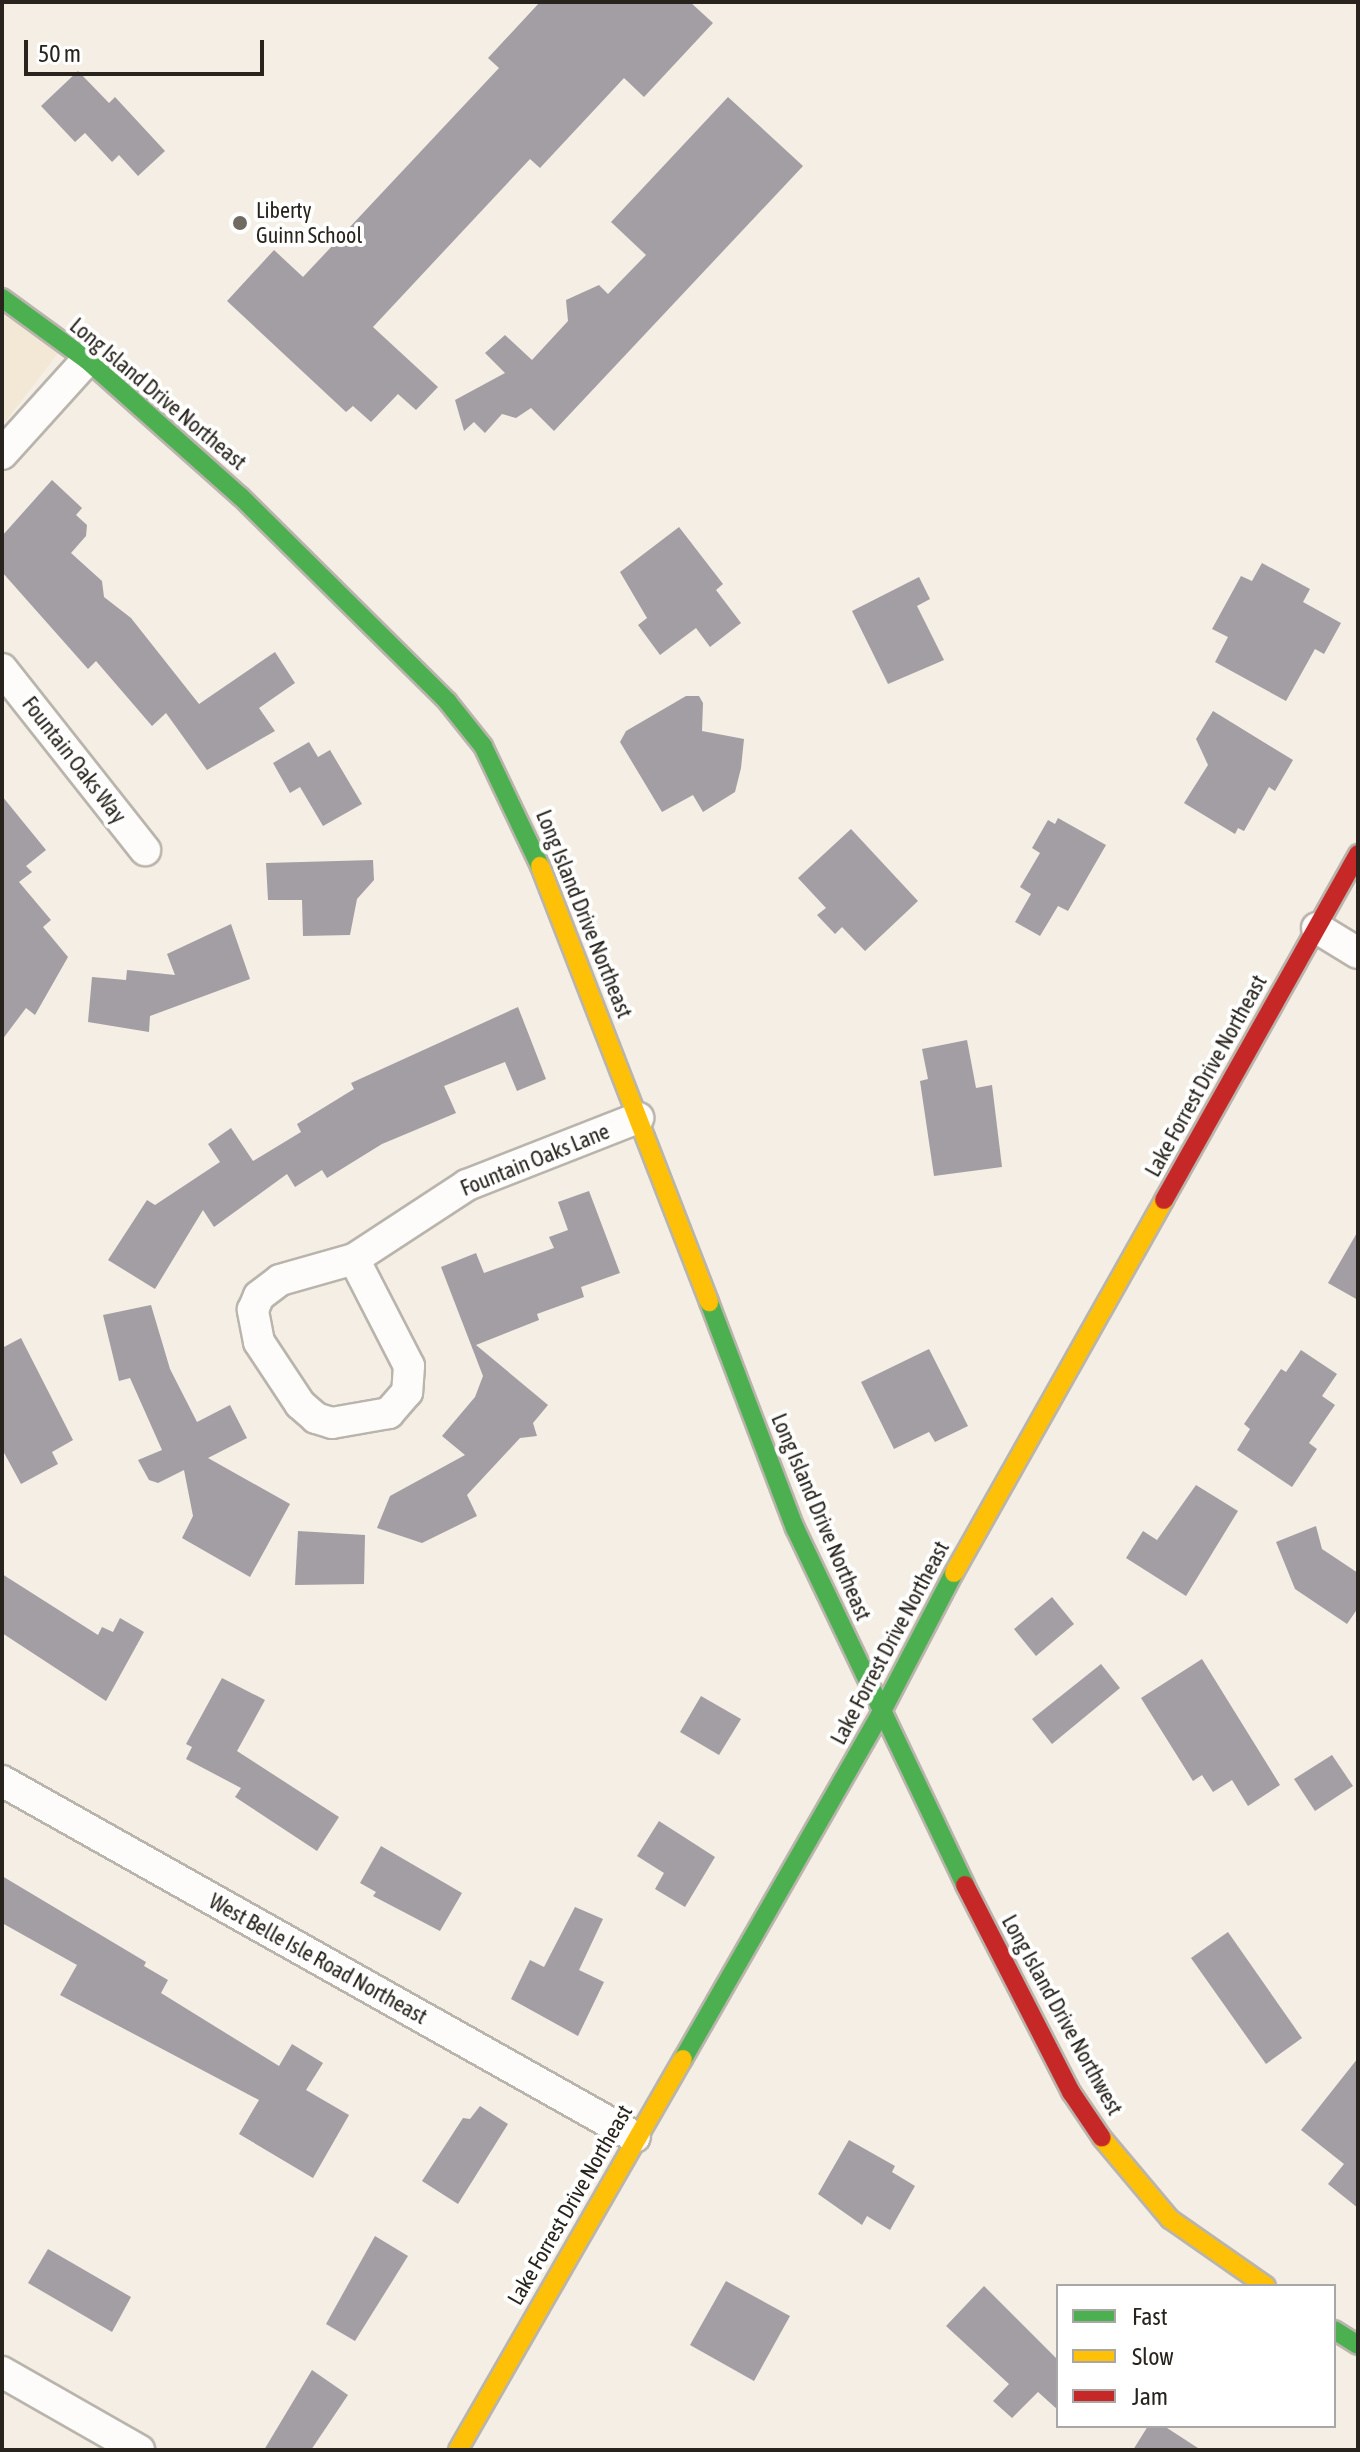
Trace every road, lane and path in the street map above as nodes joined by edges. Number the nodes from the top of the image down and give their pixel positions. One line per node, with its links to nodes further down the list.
1 (2, 298): 2 (street, Long Island Drive Northeast)
2 (87, 360): 3 (street); 9 (street, Long Island Drive Northeast)
3 (2, 454)
4 (2, 669): 5 (street, Fountain Oaks Way)
5 (145, 850)
6 (1358, 854): 7 (street, Lake Forrest Drive Northeast)
7 (1317, 928): 8 (street); 11 (street, Lake Forrest Drive Northeast)
8 (1358, 953)
9 (638, 1118): 10 (street, Fountain Oaks Lane); 11 (street, Long Island Drive Northeast)
10 (354, 1259): 10 (street)
11 (880, 1715): 13 (street, Lake Forrest Drive Northeast); 14 (street, Long Island Drive Northwest)
12 (2, 1781): 13 (street, West Belle Isle Road Northeast)
13 (635, 2137): 19 (street, Lake Forrest Drive Northeast)
14 (1263, 2284)
15 (1336, 2331): 16 (street)
16 (1358, 2345)
17 (2, 2372): 18 (street)
18 (139, 2450)
19 (458, 2450)

